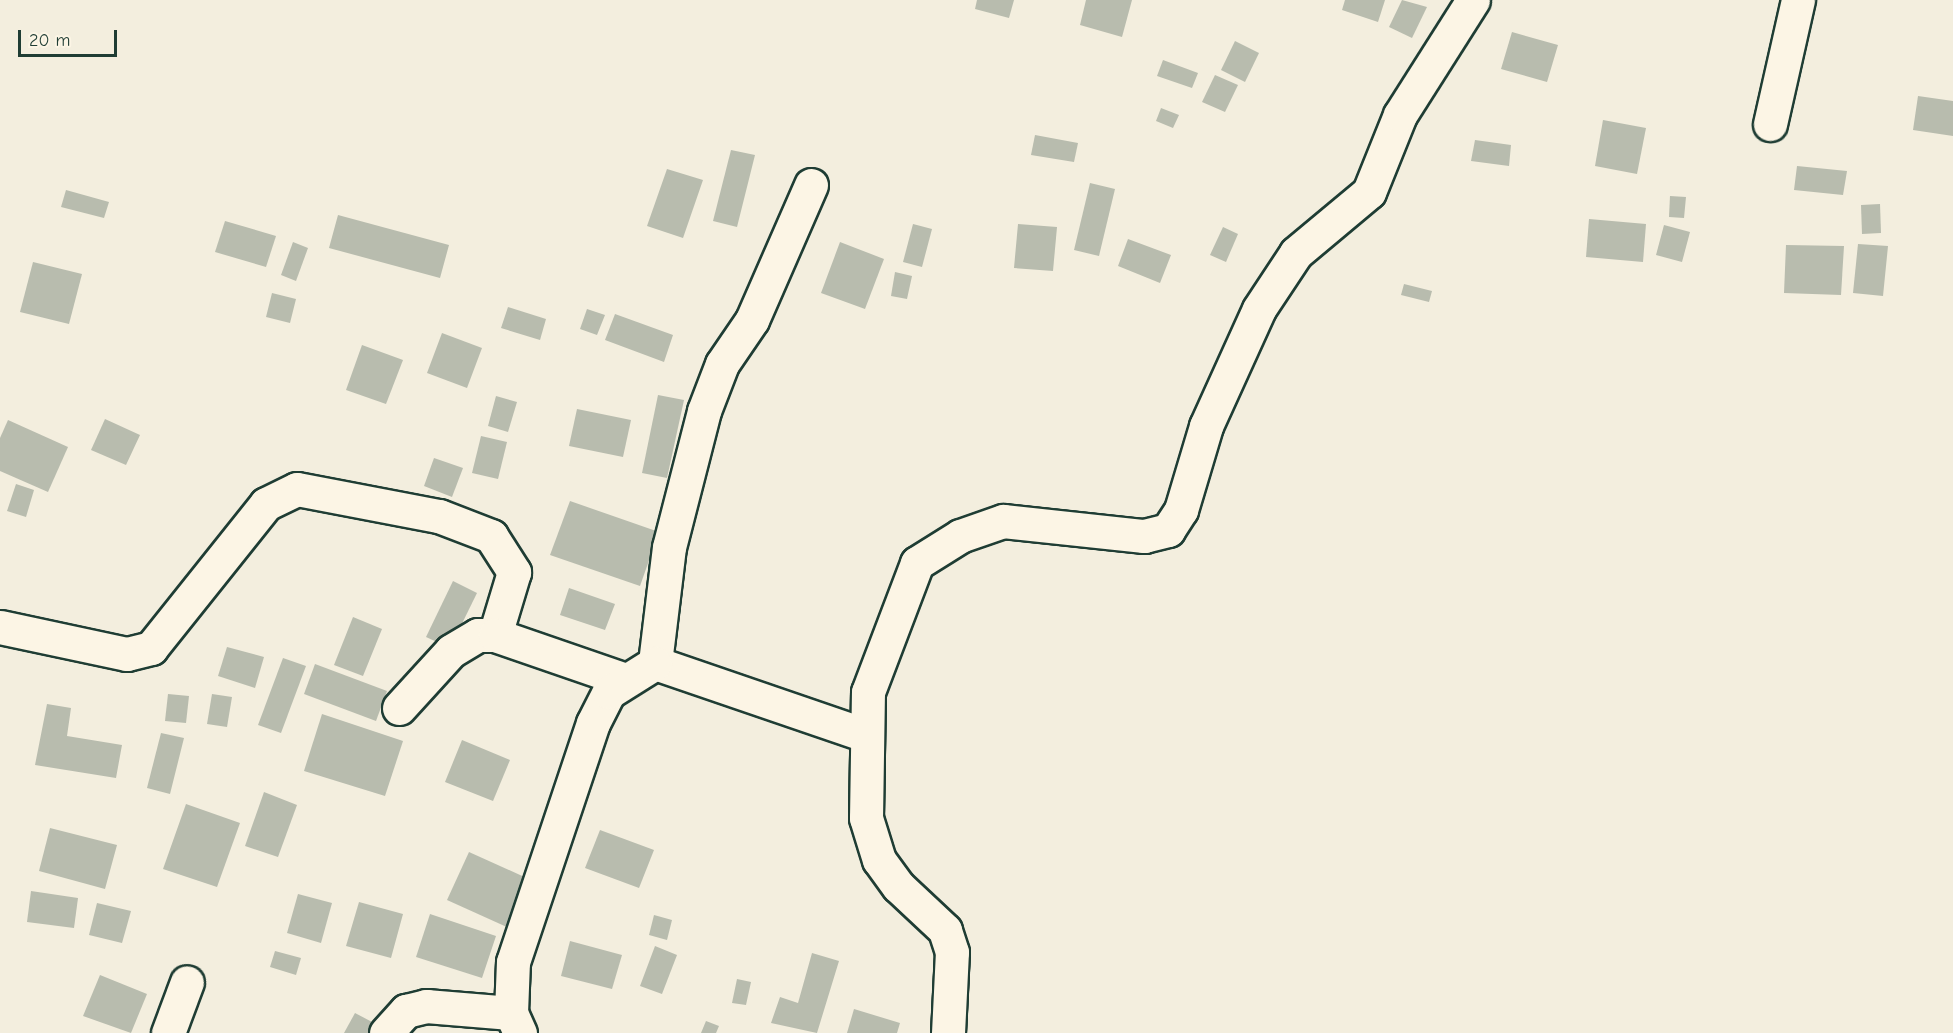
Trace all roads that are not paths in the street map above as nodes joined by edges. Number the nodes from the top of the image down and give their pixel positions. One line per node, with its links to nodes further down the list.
1 (1473, 0): 10 (street)
2 (1798, 0): 3 (street)
3 (1770, 124)
4 (811, 185): 7 (street)
5 (0, 627): 6 (street)
6 (495, 635): 8 (street); 9 (street)
7 (655, 663): 8 (street); 10 (street)
8 (623, 679): 12 (street)
9 (399, 708)
10 (865, 735): 15 (street)
11 (188, 982): 13 (street)
12 (516, 1023): 14 (street)
13 (168, 1033)
14 (386, 1033)
15 (948, 1033)

